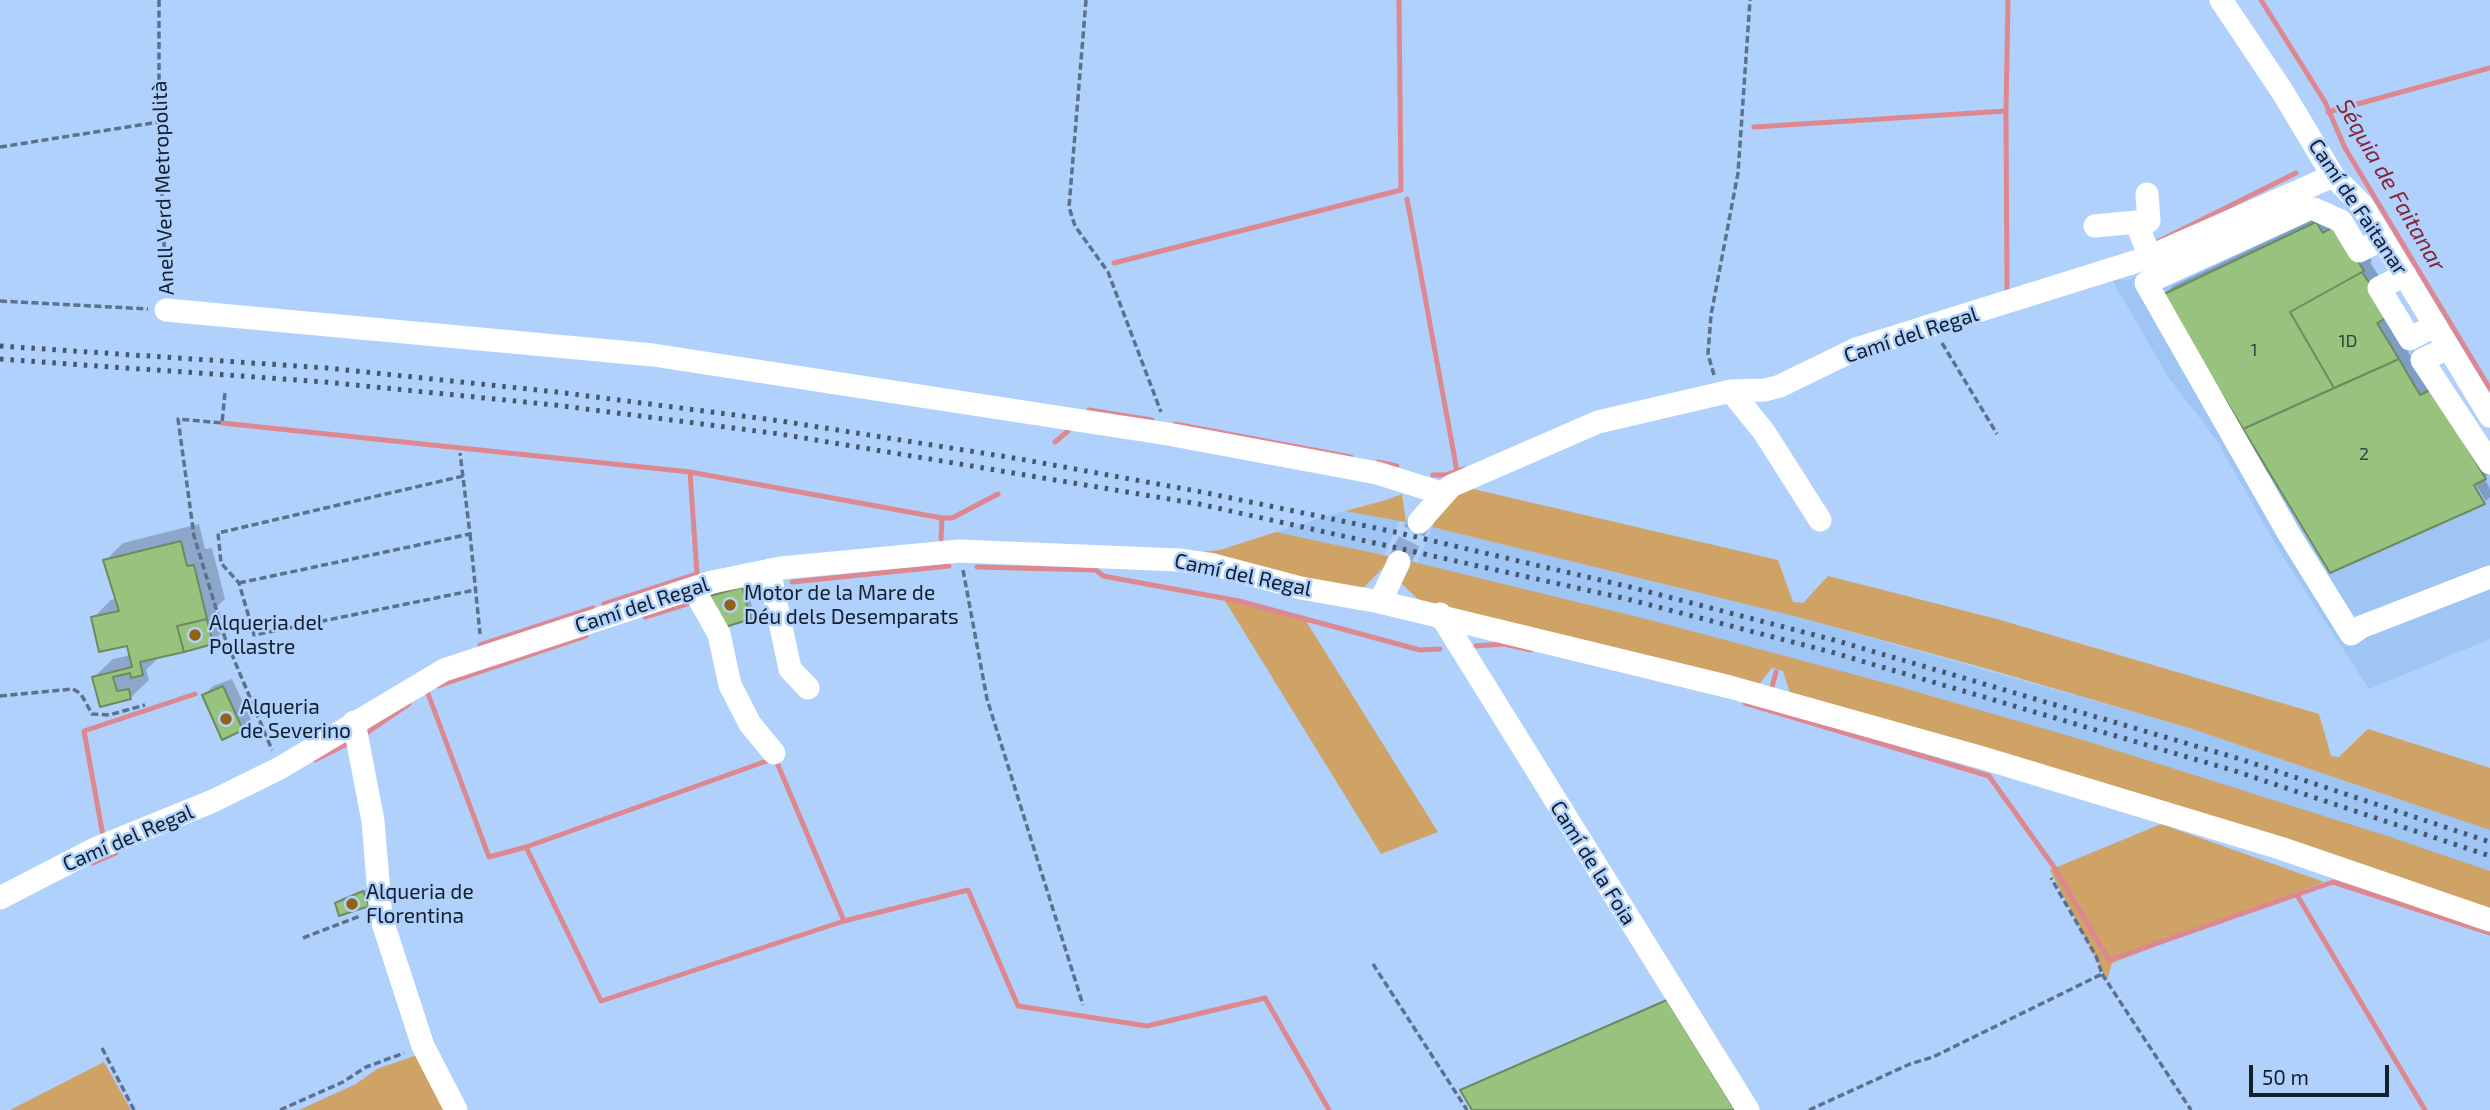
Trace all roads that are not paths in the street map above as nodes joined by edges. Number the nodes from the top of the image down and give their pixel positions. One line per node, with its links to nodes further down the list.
1 (2221, 0): 2 (street, Camí de Faitanar)
2 (2333, 176): 6 (street, Camí de Faitanar); 7 (street, Camí del Regal)
3 (2147, 194): 4 (street)
4 (2136, 222): 5 (street); 7 (street)
5 (2095, 226)
6 (2383, 239): 9 (street, Camí de Faitanar); 18 (street)
7 (2150, 257): 10 (street, Camí del Regal)
8 (166, 310): 13 (street, Anell Verd Metropolità)
9 (2448, 348): 11 (street, Camí de Faitanar); 12 (street)
10 (1731, 391): 13 (street, Camí del Regal); 14 (street)
11 (2490, 416)
12 (2490, 463)
13 (1441, 494): 15 (street, Camí del Regal)
14 (1820, 520)
15 (1419, 523)
16 (1399, 562): 20 (street)
17 (769, 570): 19 (street, Camí del Regal); 20 (street, Camí del Regal); 22 (street)
18 (2490, 577)
19 (693, 588): 23 (street, Camí del Regal); 24 (street)
20 (1380, 602): 21 (street, Camí del Regal)
21 (1440, 614): 26 (street, Camí del Regal); 28 (street, Camí de la Foia)
22 (808, 688)
23 (354, 722): 25 (street, Camí del Regal); 27 (street)
24 (774, 753)
25 (0, 898)
26 (2490, 920)
27 (456, 1110)
28 (1748, 1110)

